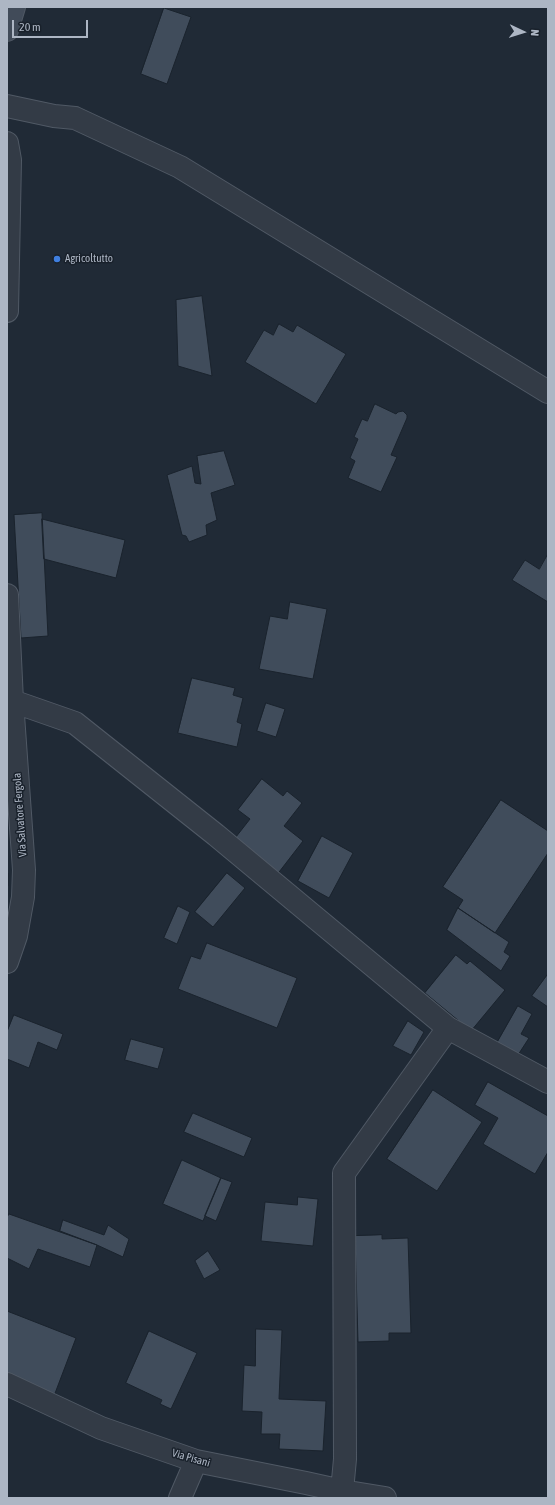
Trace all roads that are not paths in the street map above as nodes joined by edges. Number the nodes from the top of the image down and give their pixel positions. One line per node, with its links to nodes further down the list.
1 (14, 7): 2 (main road)
2 (7, 30)
3 (7, 106): 6 (street)
4 (7, 143): 5 (street)
5 (7, 311)
6 (548, 392)
7 (7, 595): 8 (street, Via Salvatore Fergola)
8 (12, 701): 9 (street, Via Salvatore Fergola); 10 (street)
9 (7, 962)
10 (448, 1028): 11 (street); 14 (street)
11 (548, 1082)
12 (7, 1384): 13 (street, Via Pisani)
13 (196, 1461): 14 (street, Via Pisani); 15 (street)
14 (342, 1491): 16 (street, Via Pisani)
15 (180, 1498)
16 (385, 1498)

